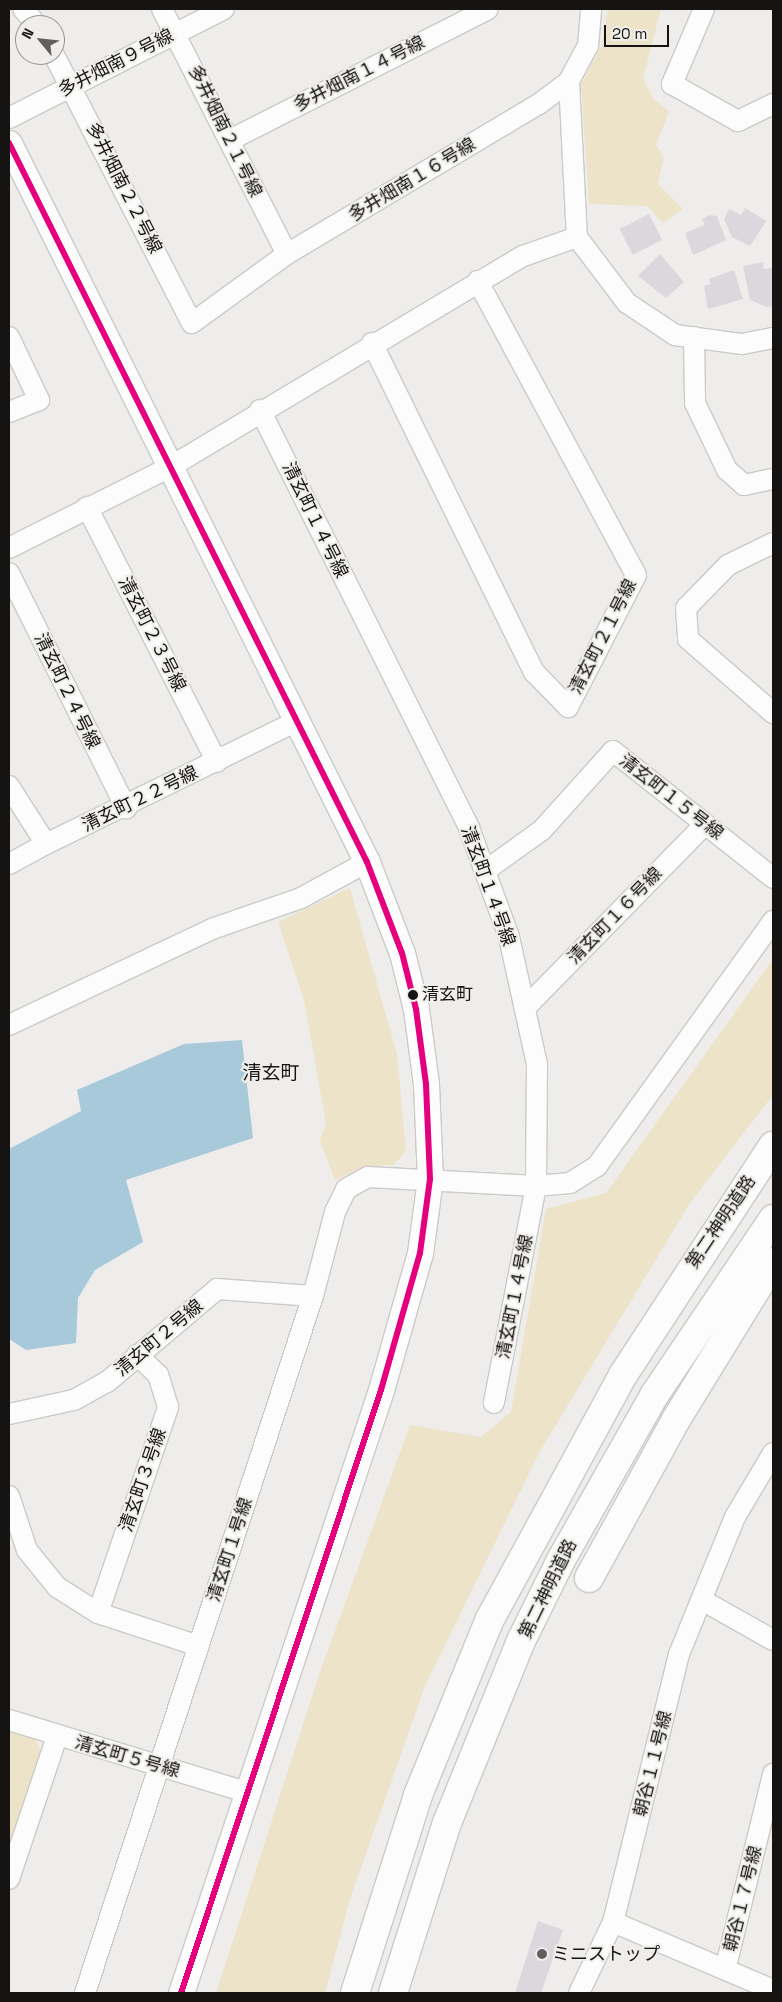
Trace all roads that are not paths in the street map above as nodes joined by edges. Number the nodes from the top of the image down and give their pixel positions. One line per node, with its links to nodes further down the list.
1 (162, 9): 6 (street, 多井畑南２１号線)
2 (224, 9): 6 (street, 多井畑南９号線)
3 (488, 9): 12 (street, 多井畑南１４号線)
4 (591, 9): 8 (street, 多井畑南１６号線)
5 (704, 9): 10 (street)
6 (176, 32): 9 (street, 多井畑南９号線); 12 (street, 多井畑南２１号線)
7 (60, 65): 9 (street, 多井畑南２２号線)
8 (569, 80): 14 (street); 15 (street, 多井畑南１６号線)
9 (72, 86): 11 (street, 多井畑南９号線); 17 (street, 多井畑南２２号線)
10 (773, 104)
11 (9, 118)
12 (230, 140): 15 (street, 多井畑南２１号線)
13 (9, 143): 24 (street)
14 (576, 237): 16 (street); 19 (street)
15 (287, 254): 17 (street, 多井畑南１６号線)
16 (478, 281): 21 (street); 21 (street, 清玄町２１号線)
17 (192, 323)
18 (9, 337): 23 (street)
19 (694, 337): 20 (street); 25 (street)
20 (773, 338)
21 (372, 343): 22 (street)
22 (260, 410): 24 (street); 39 (street, 清玄町１４号線)
23 (9, 412)
24 (170, 467): 26 (street); 31 (street)
25 (773, 479)
26 (87, 507): 28 (street); 32 (street, 清玄町２３号線)
27 (773, 543): 30 (street)
28 (9, 548)
29 (9, 573): 34 (street, 清玄町２４号線)
30 (773, 713)
31 (295, 722): 32 (street, 清玄町２２号線); 37 (street)
32 (217, 762): 34 (street, 清玄町２２号線)
33 (9, 786): 36 (street)
34 (126, 808): 36 (street, 清玄町２２号線)
35 (705, 824): 39 (street, 清玄町１５号線); 40 (street, 清玄町１５号線); 42 (street, 清玄町１６号線)
36 (46, 844): 38 (street, 清玄町２２号線)
37 (367, 862): 43 (street); 46 (street)
38 (9, 864)
39 (485, 871): 42 (street, 清玄町１４号線)
40 (773, 878)
41 (773, 921): 47 (street, 清玄町１号線)
42 (524, 1008): 47 (street, 清玄町１４号線)
43 (9, 1025)
44 (773, 1146): 52 (highway, 第二神明道路)
45 (773, 1174): 52 (highway, 第二神明道路)
46 (430, 1179): 47 (street, 清玄町１号線); 50 (street, 清玄町１号線); 66 (street)
47 (536, 1186): 53 (street, 清玄町１４号線)
48 (773, 1219): 74 (highway, 第二神明道路)
49 (773, 1262): 57 (highway)
50 (313, 1296): 51 (street, 清玄町２号線); 61 (street, 清玄町１号線)
51 (137, 1355): 54 (street, 清玄町２号線); 59 (street, 清玄町３号線)
52 (622, 1375): 73 (highway, 第二神明道路)
53 (494, 1403)
54 (9, 1414)
55 (773, 1453): 58 (street, 朝谷１１号線)
56 (9, 1496): 59 (street)
57 (589, 1578)
58 (702, 1600): 60 (street); 68 (street, 朝谷１１号線)
59 (98, 1613): 61 (street)
60 (773, 1640)
61 (199, 1646): 64 (street, 清玄町１号線)
62 (9, 1720): 63 (street, 清玄町５号線)
63 (57, 1736): 64 (street, 清玄町５号線); 67 (street)
64 (158, 1765): 66 (street, 清玄町５号線); 71 (street, 清玄町１号線)
65 (773, 1774): 69 (street, 朝谷１７号線)
66 (246, 1792): 72 (street)
67 (9, 1879)
68 (613, 1922): 69 (street); 75 (street, 朝谷１１号線)
69 (726, 1966): 70 (street)
70 (773, 1990)
71 (85, 1993)
72 (181, 1993)
73 (355, 1993)
74 (392, 1993)
75 (579, 1993)

